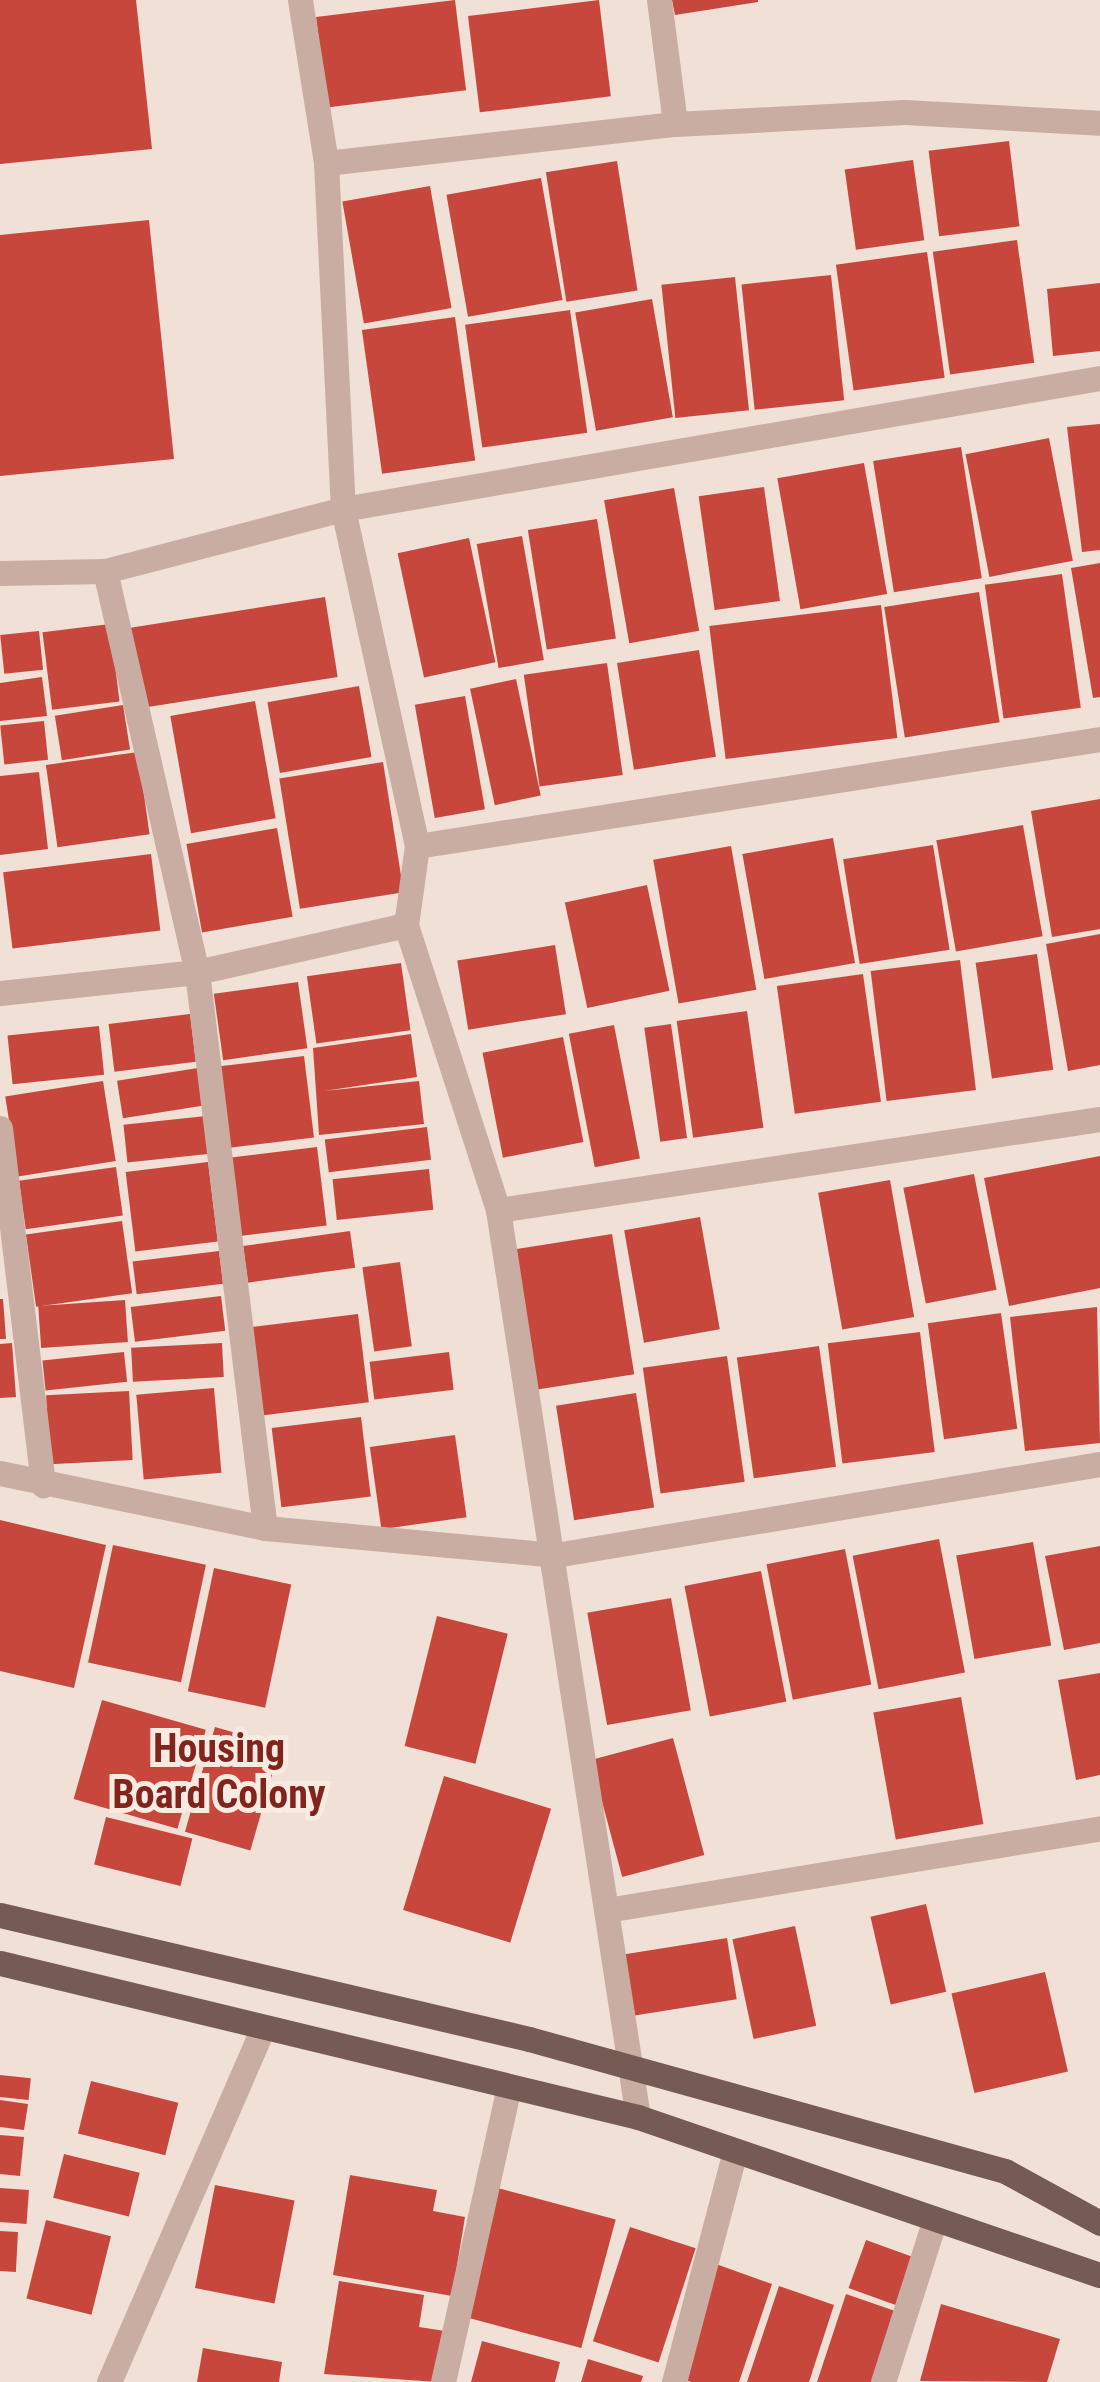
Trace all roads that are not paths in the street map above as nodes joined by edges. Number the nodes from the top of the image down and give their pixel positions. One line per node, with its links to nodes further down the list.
1 (300, 0): 5 (street)
2 (659, 0): 4 (street)
3 (1100, 123): 4 (street)
4 (675, 124): 5 (street)
5 (326, 163): 7 (street)
6 (1100, 378): 7 (street)
7 (343, 509): 8 (street); 11 (street)
8 (105, 570): 9 (street); 13 (street)
9 (0, 574)
10 (1100, 739): 11 (street)
11 (416, 846): 12 (street)
12 (406, 925): 13 (street); 17 (street)
13 (196, 972): 14 (street); 21 (street)
14 (0, 993)
15 (1100, 1119): 17 (street)
16 (0, 1128): 20 (street)
17 (498, 1210): 22 (street)
18 (1100, 1464): 22 (street)
19 (0, 1473): 20 (street)
20 (43, 1485): 21 (street)
21 (264, 1528): 22 (street)
22 (555, 1555): 24 (street)
23 (1100, 1828): 24 (street)
24 (607, 1910): 28 (street)
25 (0, 1915): 28 (main road)
26 (0, 1963): 27 (main road)
27 (261, 2033): 29 (main road); 35 (street)
28 (630, 2067): 30 (street); 33 (main road)
29 (509, 2086): 30 (main road); 36 (street)
30 (638, 2117): 31 (main road)
31 (734, 2154): 32 (main road); 37 (street)
32 (934, 2222): 34 (main road); 38 (street)
33 (1100, 2223)
34 (1100, 2275)
35 (109, 2382)
36 (443, 2382)
37 (674, 2382)
38 (883, 2382)

